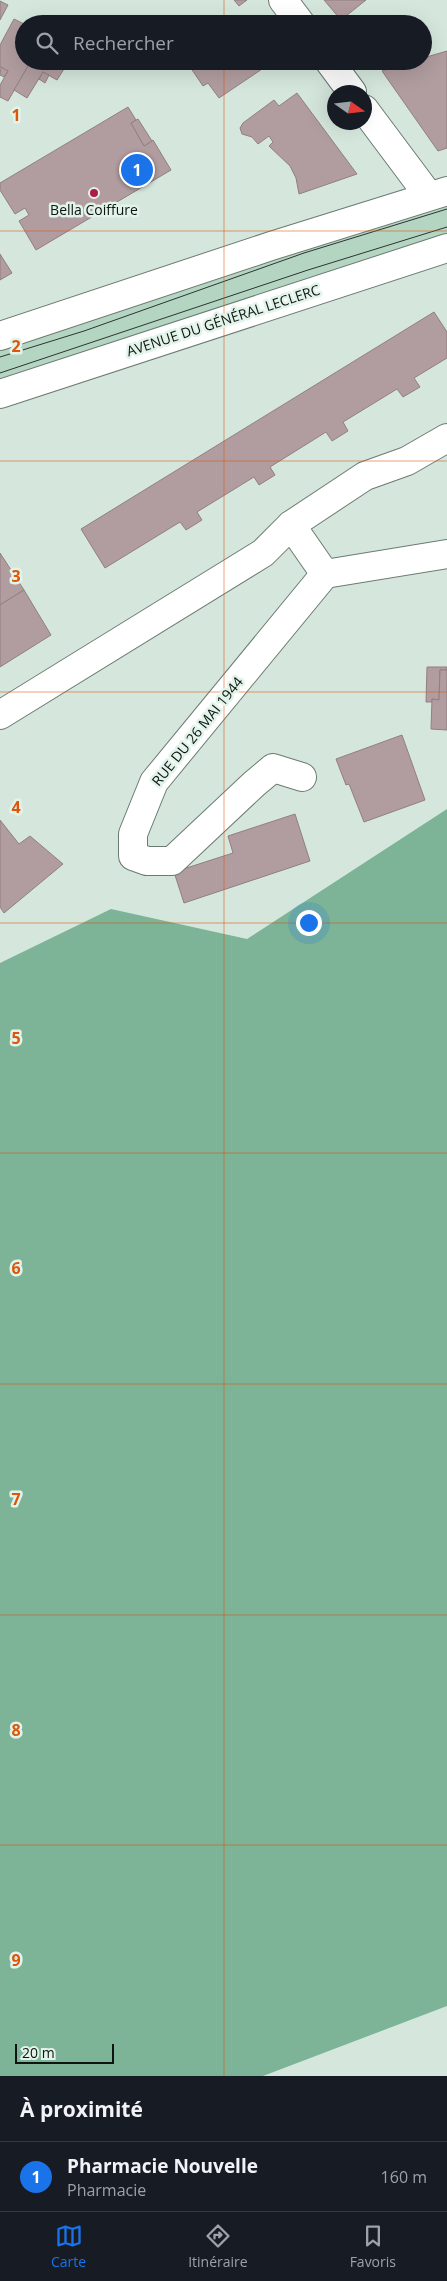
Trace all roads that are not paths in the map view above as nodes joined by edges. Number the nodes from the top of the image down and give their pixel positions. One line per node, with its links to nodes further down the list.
1 (283, 0): 2 (street)
2 (294, 15)
3 (336, 70): 4 (street)
4 (347, 85)
5 (372, 118): 6 (street)
6 (438, 194): 8 (street)
7 (447, 248): 9 (street, AVENUE DU GÉNÉRAL LECLERC)
8 (0, 336)
9 (0, 394)
10 (447, 438): 11 (street)
11 (291, 525): 13 (street); 14 (street)
12 (447, 554): 13 (street)
13 (325, 574): 15 (street, RUE DU 26 MAI 1944)
14 (0, 715)
15 (302, 777)

